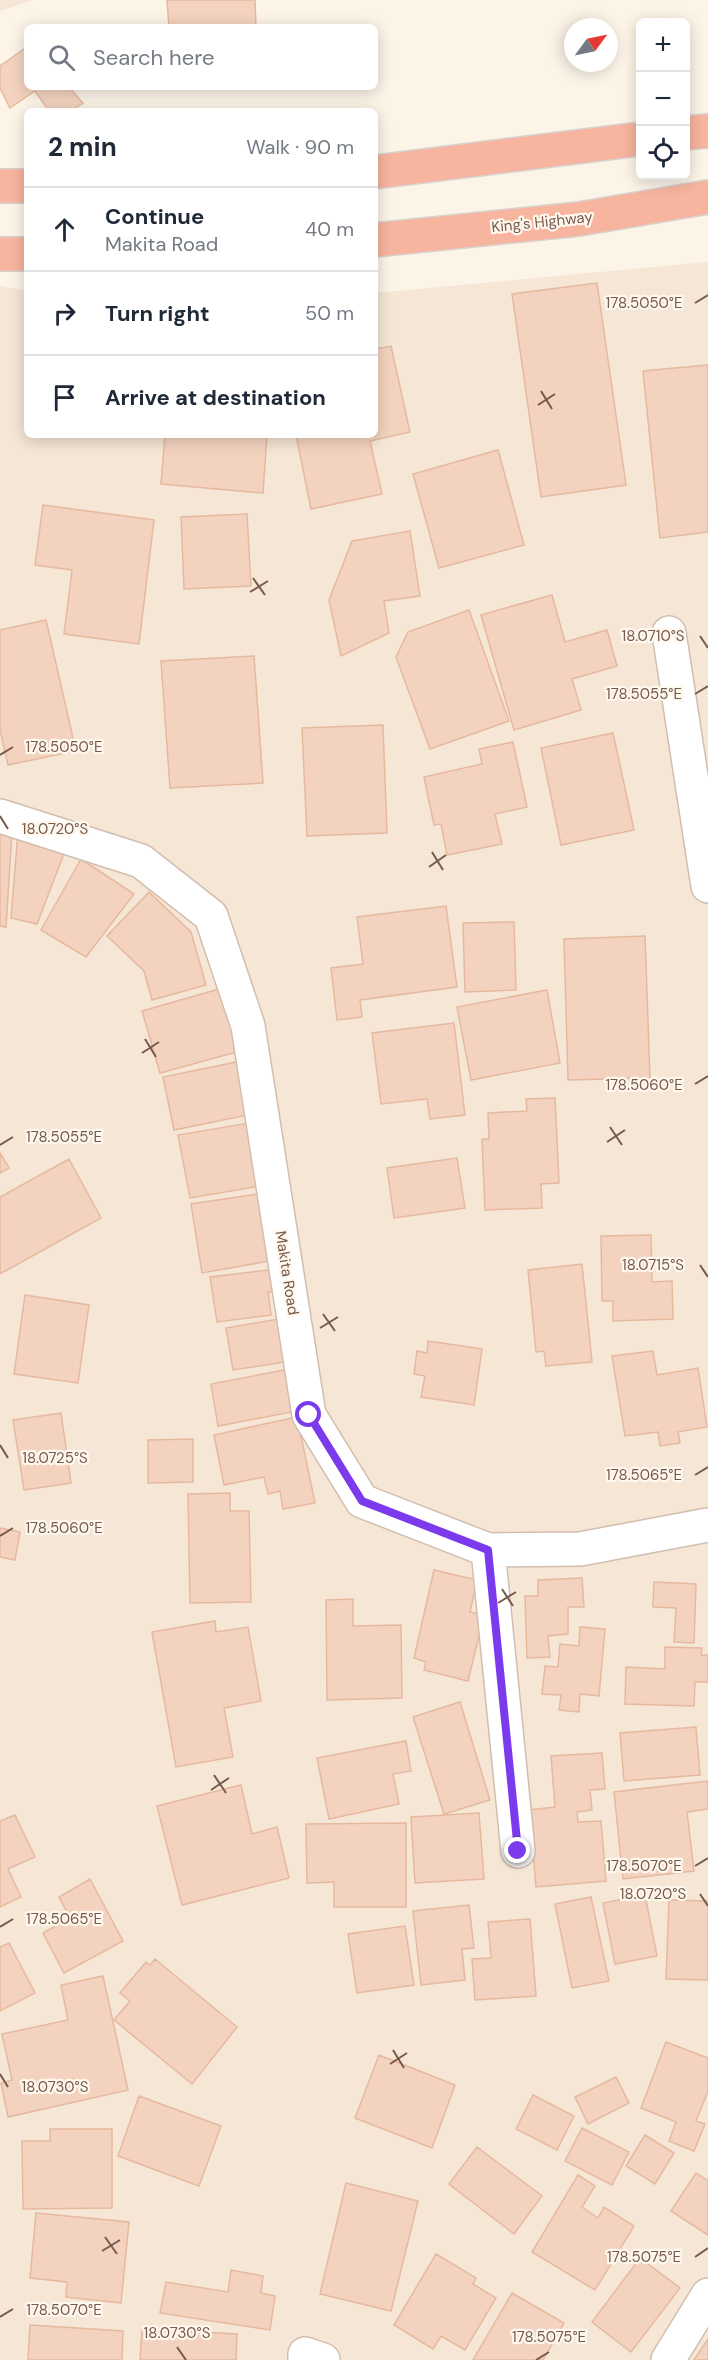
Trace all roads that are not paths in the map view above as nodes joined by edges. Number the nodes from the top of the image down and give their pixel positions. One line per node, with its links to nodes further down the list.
1 (708, 131): 2 (highway)
2 (690, 133)
3 (636, 139): 4 (highway)
4 (378, 172)
5 (0, 186): 6 (highway)
6 (24, 186)
7 (708, 197): 8 (highway, King's Highway)
8 (378, 240)
9 (0, 254): 10 (highway)
10 (24, 254)
11 (669, 633): 13 (street)
12 (0, 816): 15 (street, Makita Road)
13 (708, 885)
14 (708, 1525): 15 (street, Makita Road)
15 (488, 1550): 16 (street)
16 (518, 1851)
17 (708, 2295): 20 (street)
18 (305, 2360): 19 (street)
19 (323, 2360)
20 (668, 2360)

